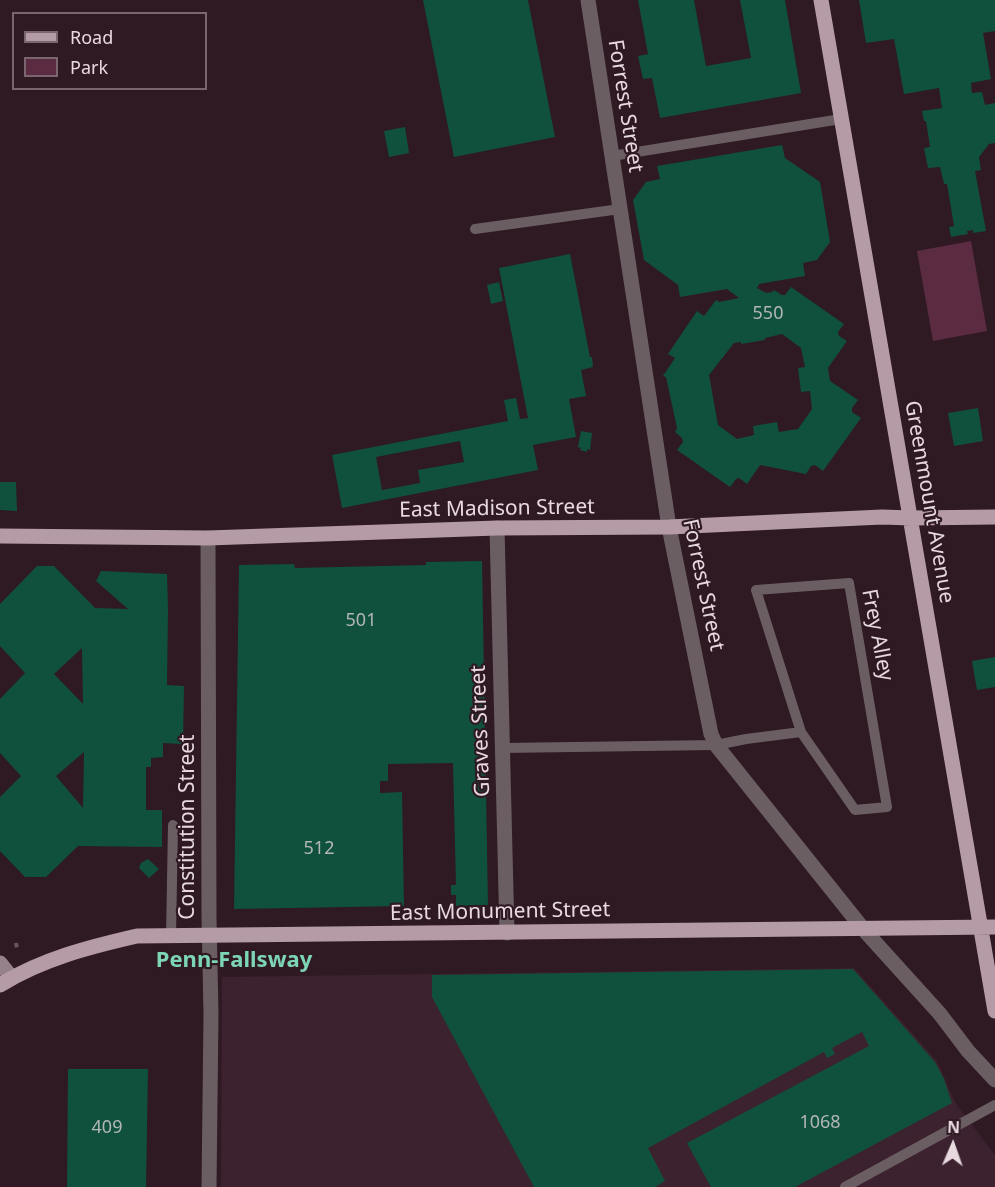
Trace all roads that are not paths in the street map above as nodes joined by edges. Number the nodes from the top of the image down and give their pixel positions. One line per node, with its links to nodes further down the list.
1 (588, 0): 4 (street, Forrest Street)
2 (821, 0): 3 (main road, Greenmount Avenue)
3 (841, 119): 4 (lane); 8 (main road, Greenmount Avenue)
4 (612, 156): 5 (street, Forrest Street)
5 (620, 209): 6 (lane); 9 (street, Forrest Street)
6 (475, 229)
7 (995, 517): 8 (main road, East Madison Street)
8 (911, 518): 9 (main road, East Madison Street); 17 (main road, Greenmount Avenue)
9 (669, 527): 10 (main road, East Madison Street); 14 (street, Forrest Street)
10 (497, 528): 12 (main road, East Madison Street); 15 (street, Graves Street)
11 (0, 536): 12 (main road, East Madison Street)
12 (208, 538): 21 (street, Constitution Street)
13 (801, 732): 13 (lane, Frey Alley); 14 (lane)
14 (716, 745): 15 (lane); 18 (street, Forrest Street)
15 (502, 748): 19 (street, Graves Street)
16 (173, 825): 20 (lane)
17 (988, 928): 18 (main road, East Monument Street); 24 (main road, Greenmount Avenue)
18 (864, 930): 19 (main road, East Monument Street); 25 (street, Forrest Street)
19 (507, 933): 21 (main road, East Monument Street)
20 (171, 936): 21 (main road, East Monument Street); 23 (main road, East Monument Street)
21 (209, 936): 27 (street, Constitution Street)
22 (0, 963): 23 (street, East Monument Street)
23 (6, 981)
24 (995, 1011)
25 (995, 1080)
26 (995, 1105): 28 (lane)
27 (209, 1187)
28 (845, 1187)

